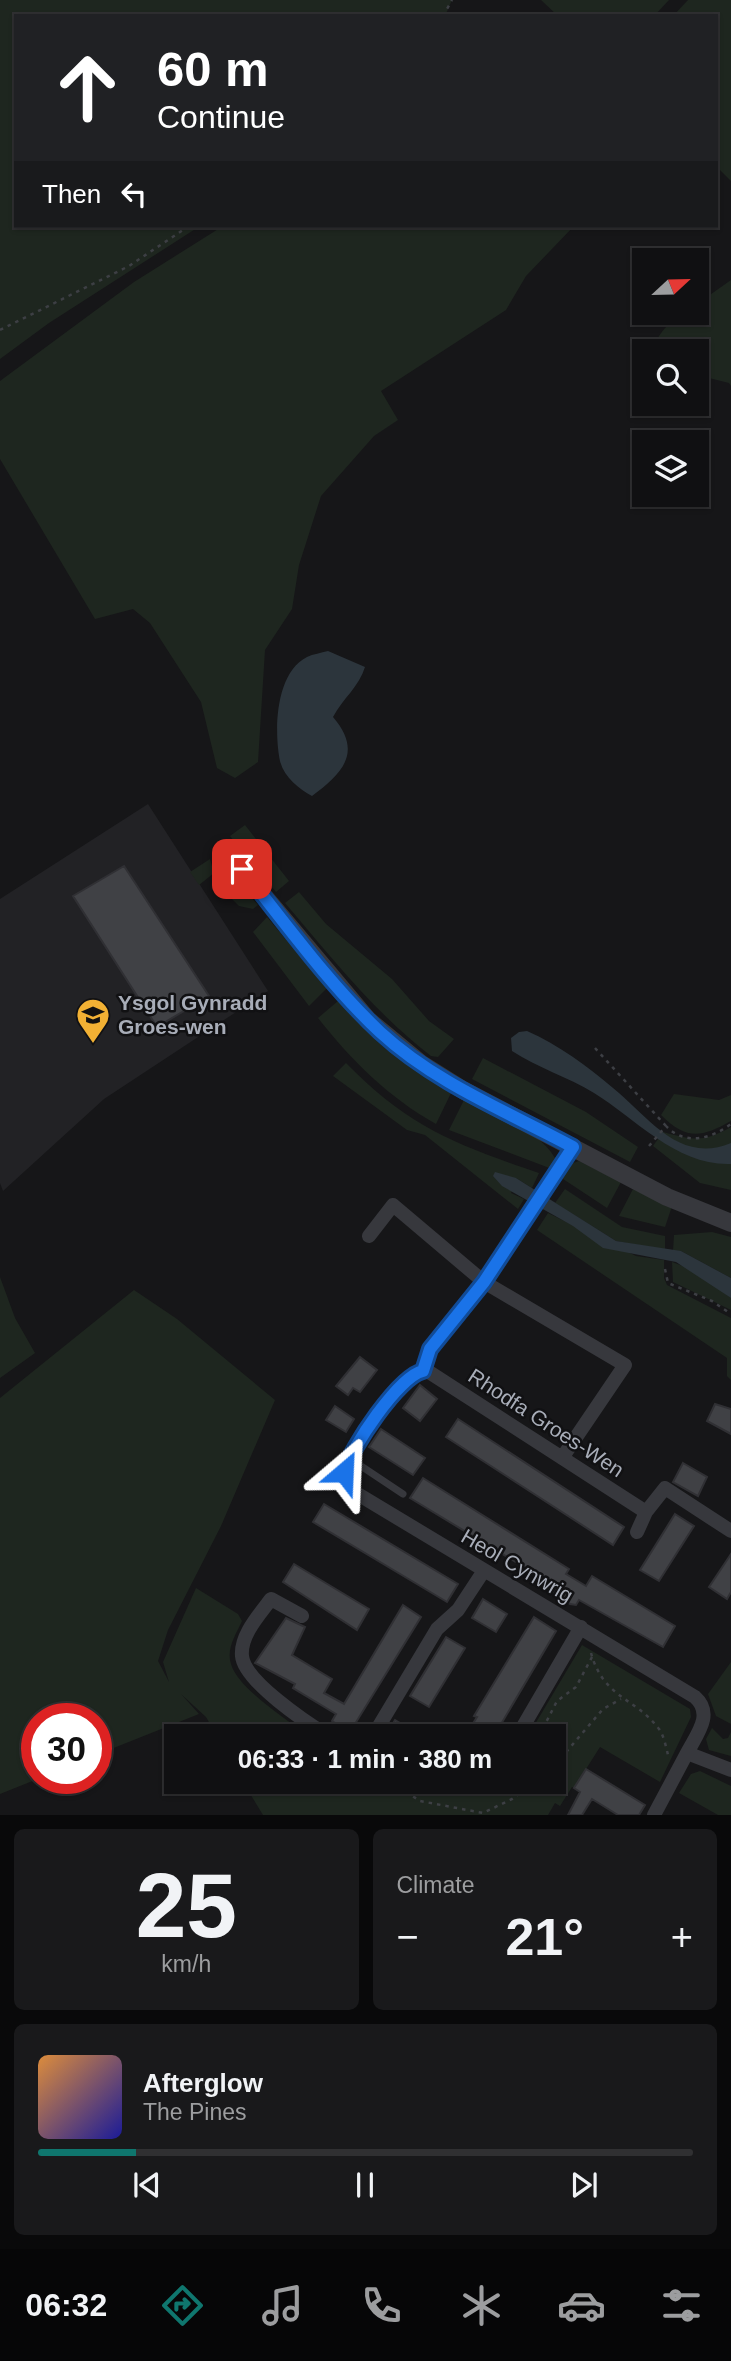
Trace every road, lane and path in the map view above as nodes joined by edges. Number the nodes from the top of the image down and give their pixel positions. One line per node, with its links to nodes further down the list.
1 (186, 228): 2 (path)
2 (0, 330)
3 (227, 852): 8 (street)
4 (595, 1048): 6 (path)
5 (731, 1124): 6 (path)
6 (664, 1128): 7 (path)
7 (649, 1146)
8 (573, 1147): 9 (street); 14 (street)
9 (703, 1210): 10 (street); 11 (street)
10 (731, 1213)
11 (731, 1223)
12 (369, 1236): 14 (street)
13 (665, 1269): 15 (path)
14 (484, 1282): 16 (street); 18 (street)
15 (731, 1314)
16 (423, 1371): 17 (street); 18 (street, Rhodfa Groes-Wen)
17 (349, 1458): 19 (lane); 23 (street, Heol Cynwrig)
18 (562, 1458): 20 (street, Rhodfa Groes-Wen)
19 (403, 1494)
20 (646, 1512): 21 (street); 22 (street)
21 (731, 1531)
22 (637, 1532)
23 (484, 1572): 25 (street, Heol Cynwrig); 30 (street)
24 (302, 1616): 29 (street)
25 (581, 1627): 26 (street, Heol Cynwrig); 31 (street)
26 (596, 1636): 27 (path); 34 (street, Heol Cynwrig)
27 (592, 1657): 28 (path); 32 (path)
28 (621, 1699): 33 (path); 35 (path)
29 (313, 1724)
30 (380, 1724)
31 (517, 1724)
32 (545, 1724)
33 (566, 1752)
34 (687, 1753): 35 (street); 36 (street)
35 (679, 1769): 40 (street)
36 (731, 1770)
37 (410, 1794): 39 (path)
38 (518, 1794): 39 (path)
39 (477, 1814)
40 (654, 1815)

